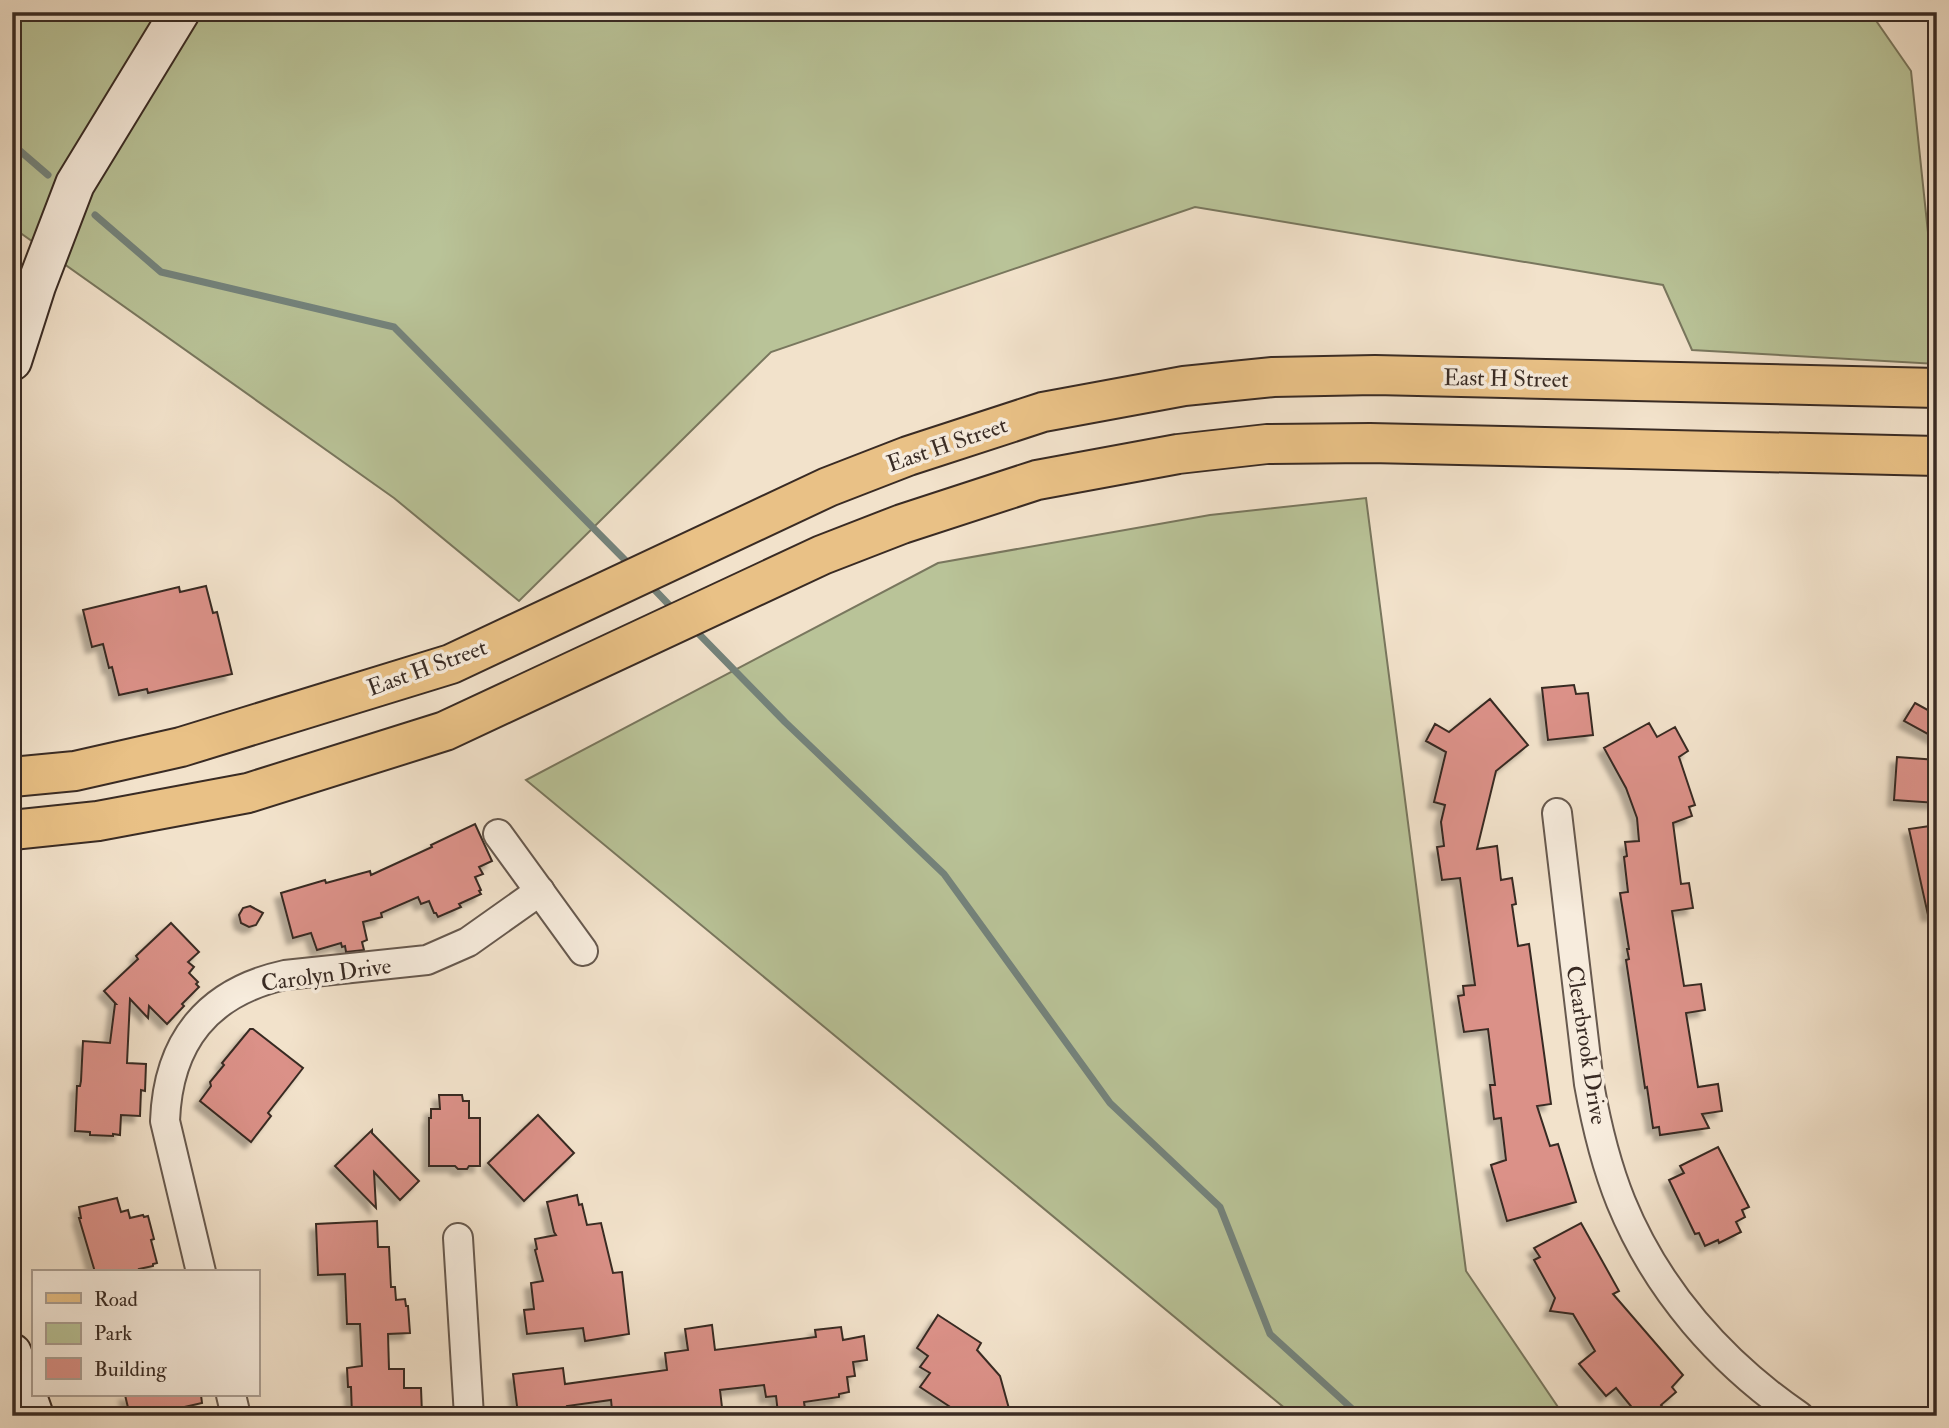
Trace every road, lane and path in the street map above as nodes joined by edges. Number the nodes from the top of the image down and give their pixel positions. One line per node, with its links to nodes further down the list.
1 (180, 12): 2 (main road)
2 (12, 361)
3 (1937, 388): 5 (main road, East H Street)
4 (1937, 456): 7 (main road)
5 (12, 777)
6 (1557, 813): 18 (street, Clearbrook Drive)
7 (12, 830)
8 (498, 834): 9 (street)
9 (540, 891): 10 (street); 12 (street, Carolyn Drive)
10 (583, 951)
11 (458, 1238): 17 (street)
12 (201, 1270)
13 (12, 1353): 15 (main road)
14 (231, 1396): 16 (street)
15 (34, 1416)
16 (236, 1416)
17 (469, 1416)
18 (1800, 1416)

